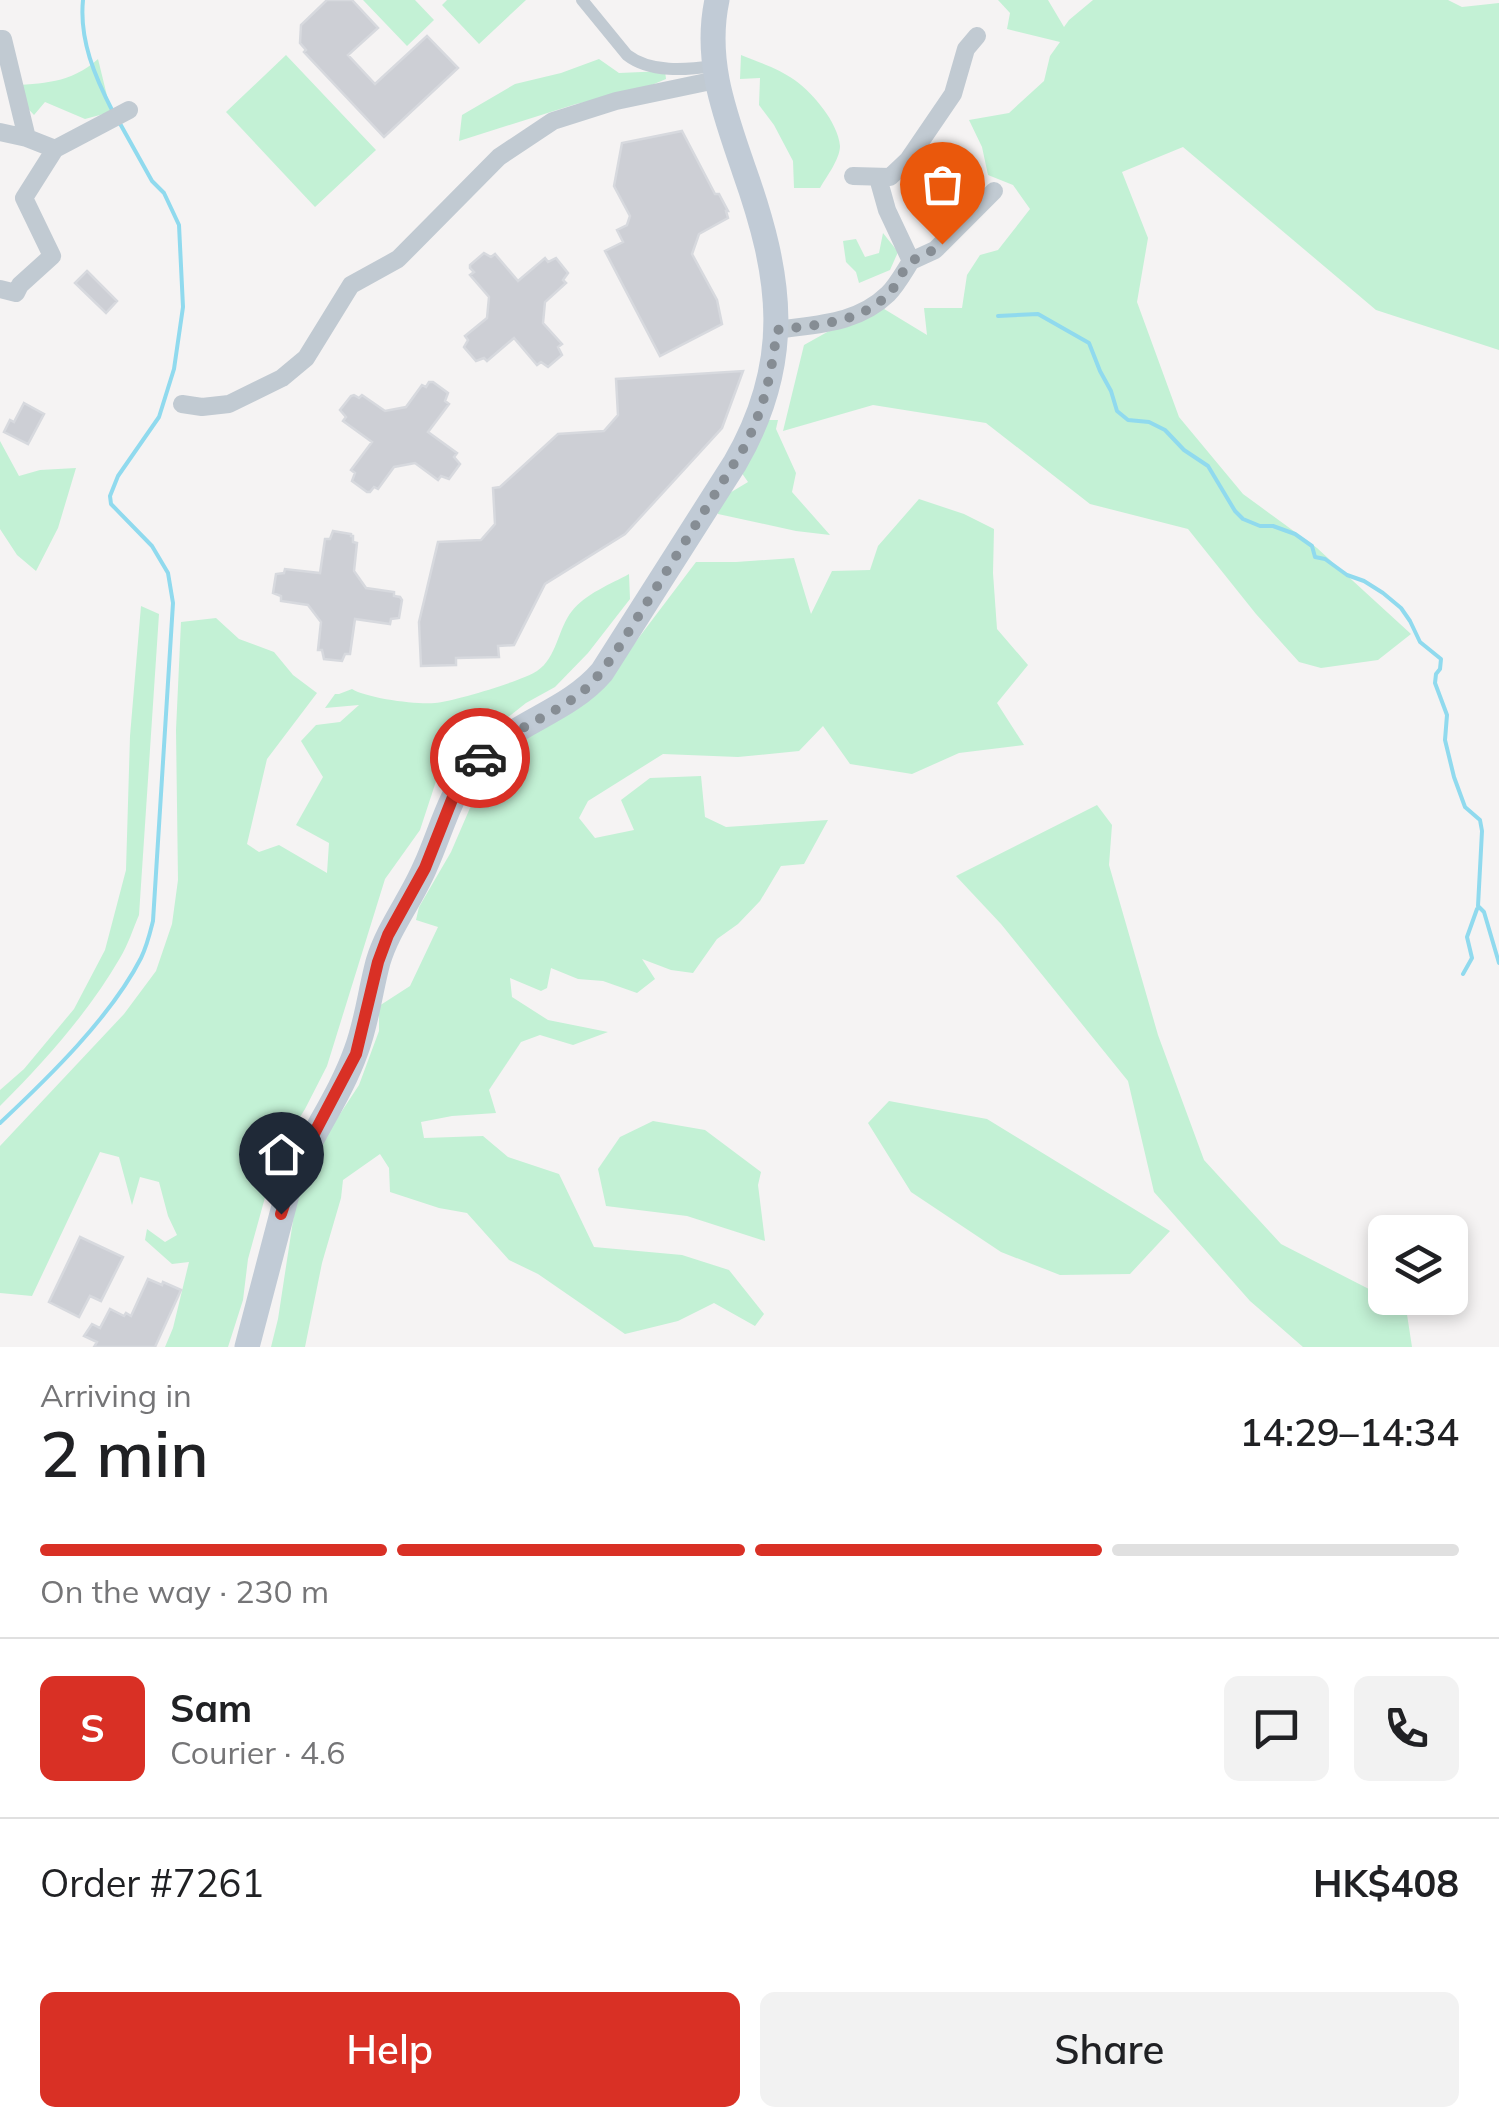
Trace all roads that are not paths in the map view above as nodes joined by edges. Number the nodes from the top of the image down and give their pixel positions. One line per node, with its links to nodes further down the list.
1 (582, 0): 5 (street)
2 (717, 0): 5 (main road)
3 (977, 36): 11 (street)
4 (0, 39): 8 (street)
5 (715, 73): 15 (main road); 16 (street)
6 (119, 115): 9 (street)
7 (0, 132): 8 (street)
8 (27, 138): 9 (street)
9 (54, 149): 14 (street)
10 (853, 176): 11 (street)
11 (878, 178): 13 (street)
12 (994, 191): 13 (street)
13 (911, 262): 15 (street)
14 (0, 289)
15 (777, 330): 17 (main road)
16 (182, 404)
17 (247, 1347)

